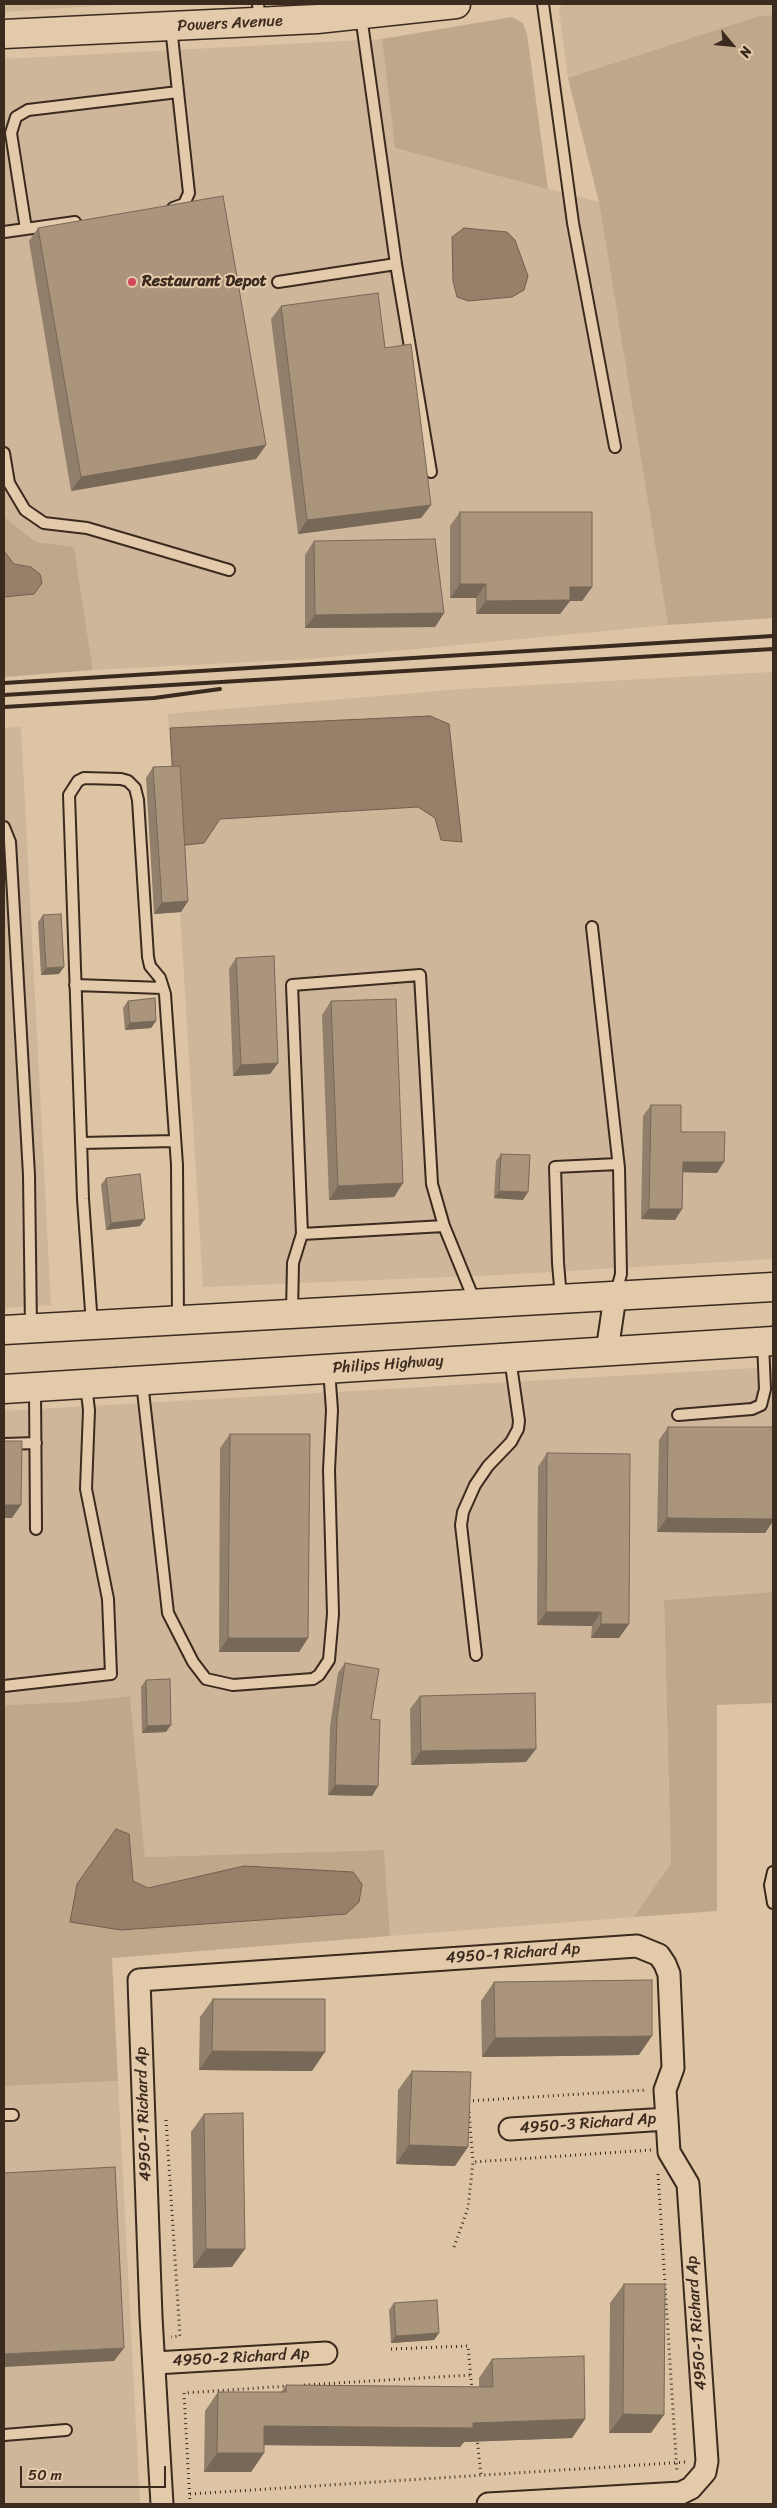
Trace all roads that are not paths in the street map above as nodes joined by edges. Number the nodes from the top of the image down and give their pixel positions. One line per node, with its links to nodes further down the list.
1 (456, 4): 3 (main road, Powers Avenue)
2 (543, 4): 15 (lane)
3 (391, 8): 5 (main road, Powers Avenue)
4 (259, 13): 5 (main road, Powers Avenue); 6 (main road, Powers Avenue)
5 (361, 15): 13 (lane)
6 (171, 27): 7 (main road, Powers Avenue); 8 (lane)
7 (4, 34)
8 (178, 92): 9 (lane); 11 (lane)
9 (164, 210)
10 (85, 220): 11 (lane)
11 (26, 229): 12 (lane)
12 (4, 232)
13 (396, 264): 14 (lane); 17 (lane)
14 (278, 282)
15 (615, 447)
16 (4, 453): 18 (lane)
17 (431, 472)
18 (229, 570)
19 (4, 827): 35 (lane)
20 (592, 927): 25 (lane)
21 (75, 985): 22 (lane); 22 (lane); 24 (lane)
22 (163, 988): 23 (lane)
23 (175, 1140): 24 (lane); 33 (lane)
24 (81, 1142): 34 (lane)
25 (618, 1164): 29 (lane); 30 (lane)
26 (444, 1226): 27 (lane); 27 (lane); 31 (lane)
27 (302, 1234): 32 (lane)
28 (773, 1287): 29 (main road)
29 (615, 1297): 30 (main road); 38 (street)
30 (561, 1299): 31 (main road)
31 (475, 1302): 32 (main road)
32 (292, 1313): 33 (main road)
33 (178, 1320): 34 (main road)
34 (92, 1325): 35 (main road)
35 (30, 1329): 36 (main road)
36 (4, 1330)
37 (768, 1341): 38 (main road, Philips Highway); 45 (lane)
38 (606, 1351): 39 (main road, Philips Highway)
39 (510, 1357): 40 (main road, Philips Highway); 49 (lane)
40 (329, 1368): 41 (main road, Philips Highway); 41 (lane)
41 (142, 1380): 42 (main road, Philips Highway)
42 (85, 1384): 43 (main road, Philips Highway); 50 (lane)
43 (35, 1387): 44 (main road, Philips Highway); 46 (lane)
44 (4, 1389)
45 (678, 1415)
46 (36, 1443): 47 (lane); 48 (lane)
47 (4, 1444)
48 (36, 1529)
49 (476, 1655)
50 (4, 1686)
51 (773, 1872): 52 (lane)
52 (773, 1903)
53 (667, 2119): 54 (street, 4950-3 Richard Ap); 56 (street, 4950-1 Richard Ap); 60 (street, 4950-1 Richard Ap)
54 (510, 2129)
55 (326, 2353): 56 (street, 4950-2 Richard Ap)
56 (155, 2363): 59 (street, 4950-1 Richard Ap)
57 (66, 2430): 58 (lane)
58 (4, 2435)
59 (162, 2504)
60 (488, 2504)

